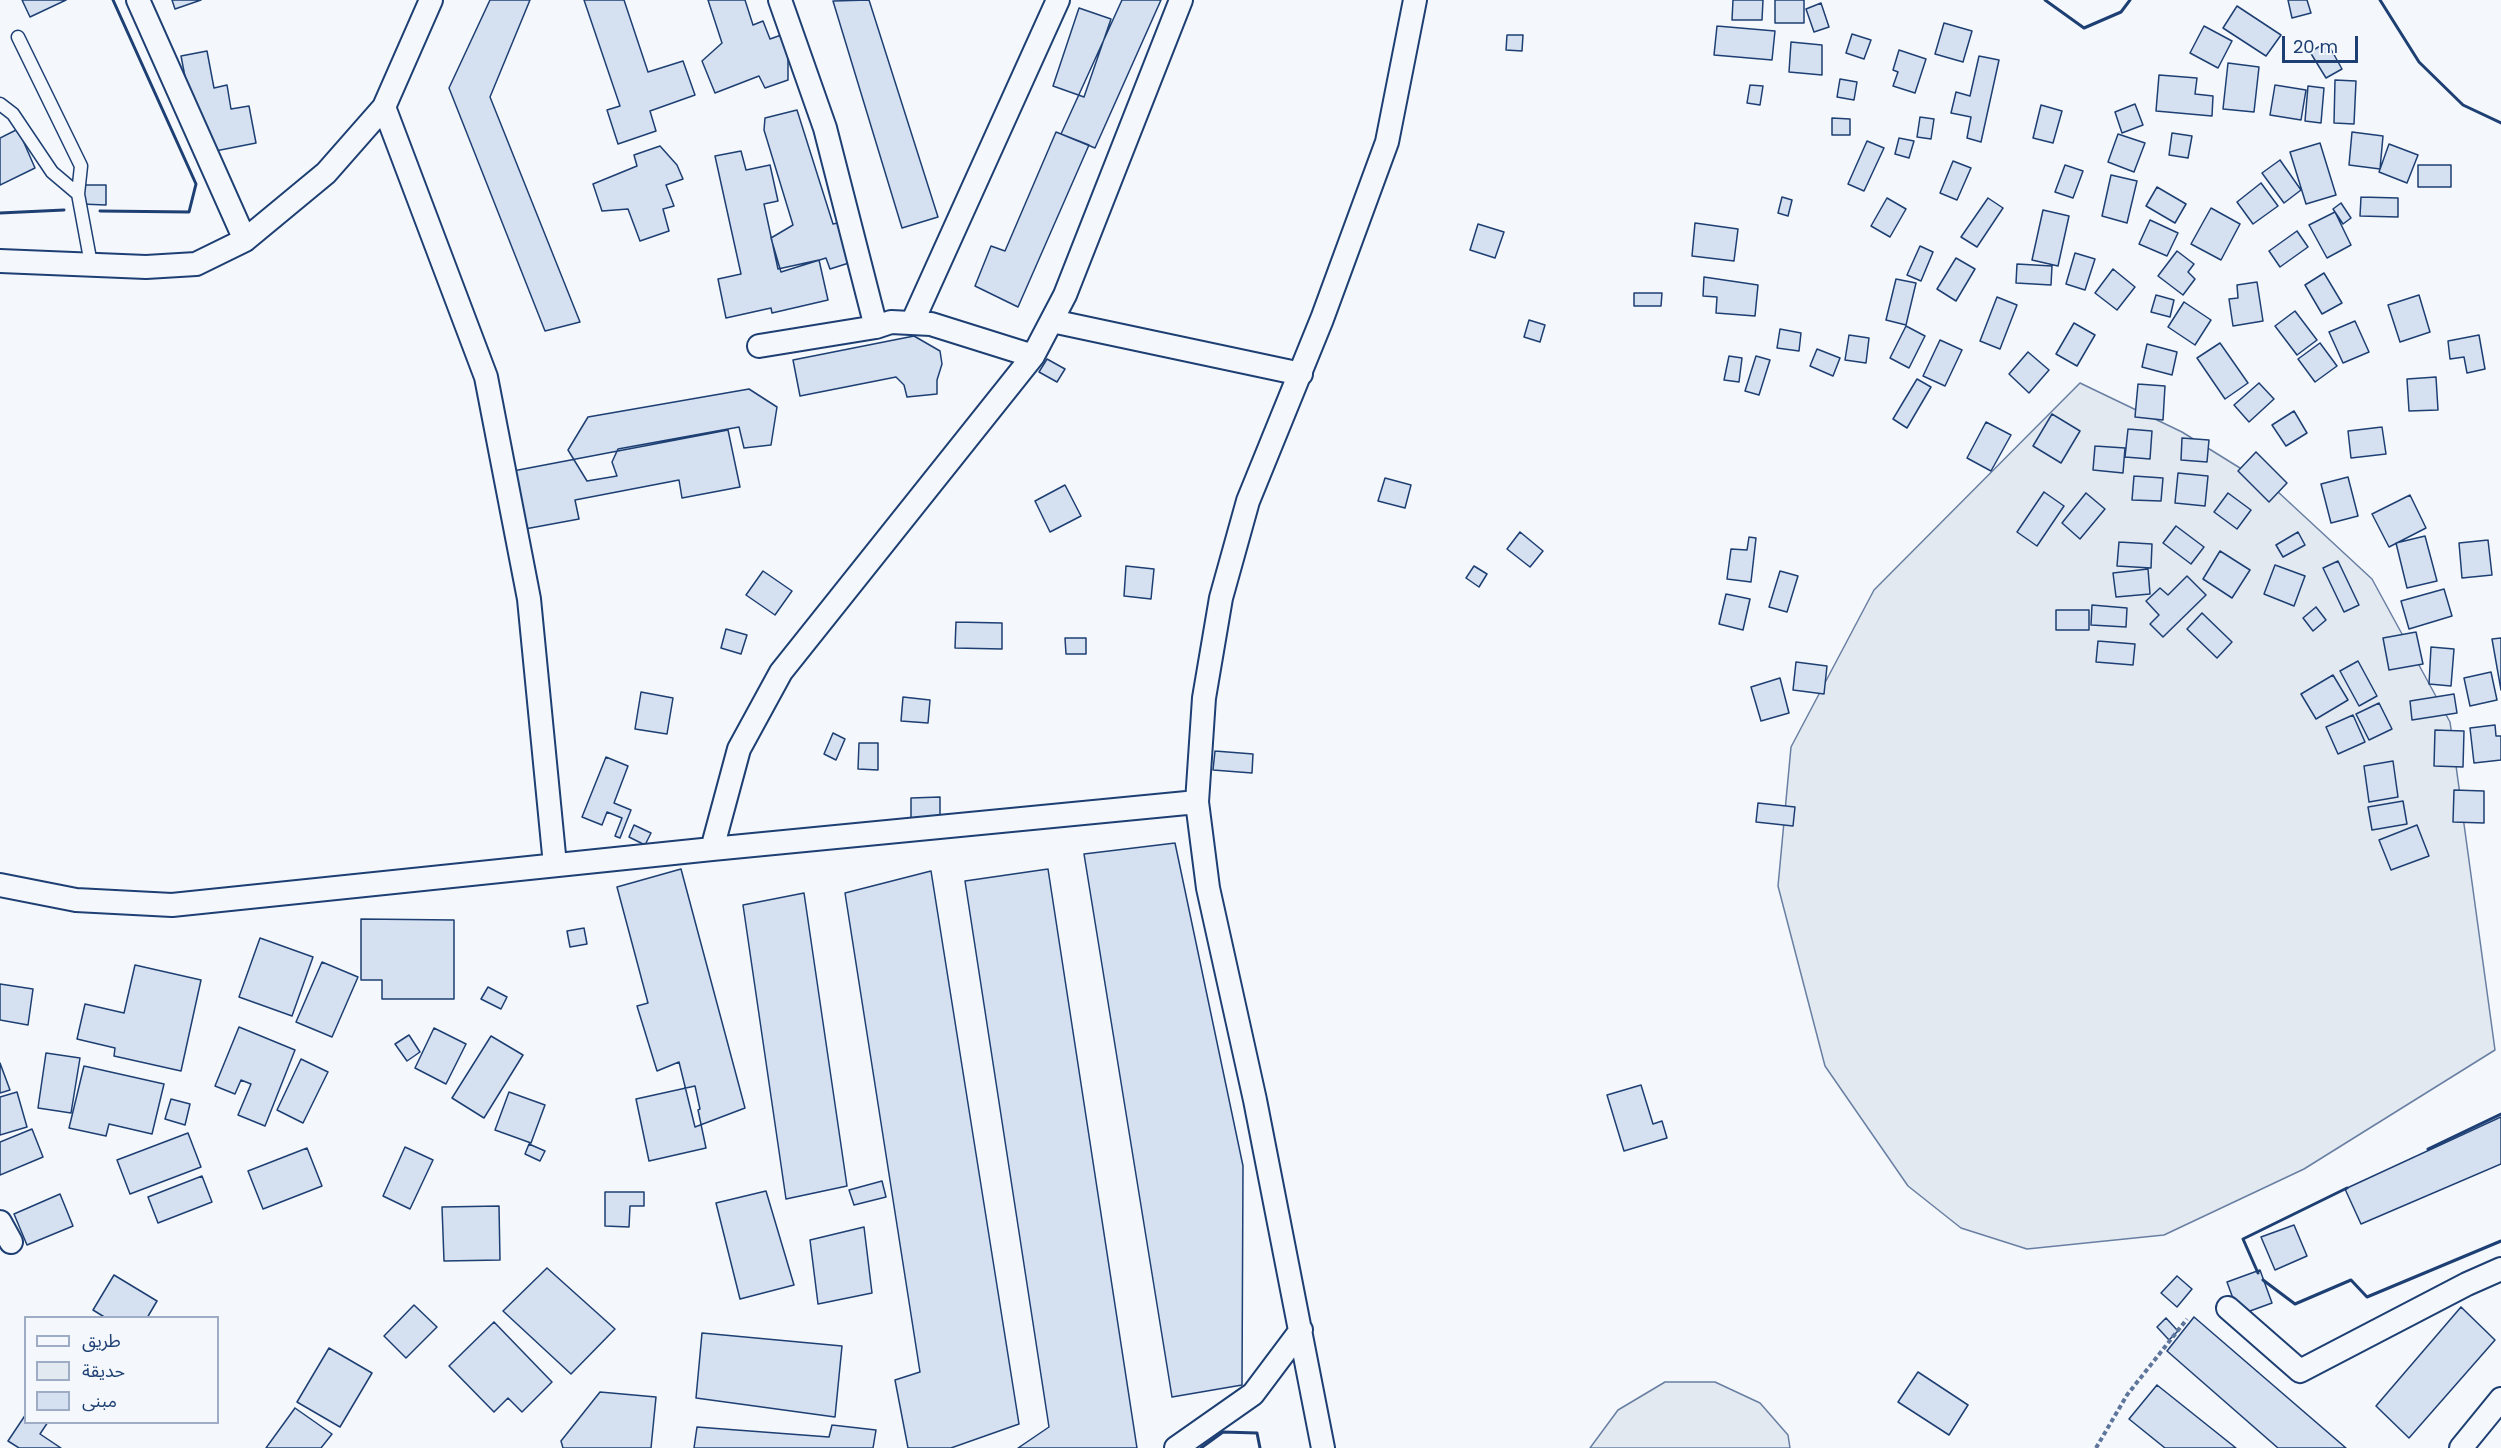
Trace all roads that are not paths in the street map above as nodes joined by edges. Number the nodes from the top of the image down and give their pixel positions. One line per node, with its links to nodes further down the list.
1 (138, 0): 11 (street)
2 (431, 0): 9 (street)
3 (780, 0): 16 (street)
4 (1058, 0): 15 (street)
5 (1180, 0): 14 (street)
6 (1415, 0): 19 (street)
7 (18, 37): 10 (lane)
8 (0, 104): 10 (lane)
9 (384, 106): 11 (street); 22 (street)
10 (78, 194): 13 (lane)
11 (245, 240): 13 (street)
12 (0, 261): 13 (street)
13 (91, 264)
14 (1052, 321): 18 (street); 19 (street)
15 (912, 323): 16 (street); 18 (street)
16 (876, 327): 17 (street)
17 (759, 346)
18 (1033, 356): 21 (street)
19 (1301, 374): 20 (street)
20 (1197, 802): 21 (street); 28 (street)
21 (712, 849): 22 (street)
22 (555, 865): 23 (street)
23 (0, 885)
24 (0, 1222): 25 (street)
25 (11, 1242)
26 (2501, 1269): 27 (street)
27 (2228, 1308)
28 (1301, 1330): 30 (street); 31 (street)
29 (2501, 1399): 32 (street)
30 (1176, 1448)
31 (1323, 1448)
32 (2461, 1448)

